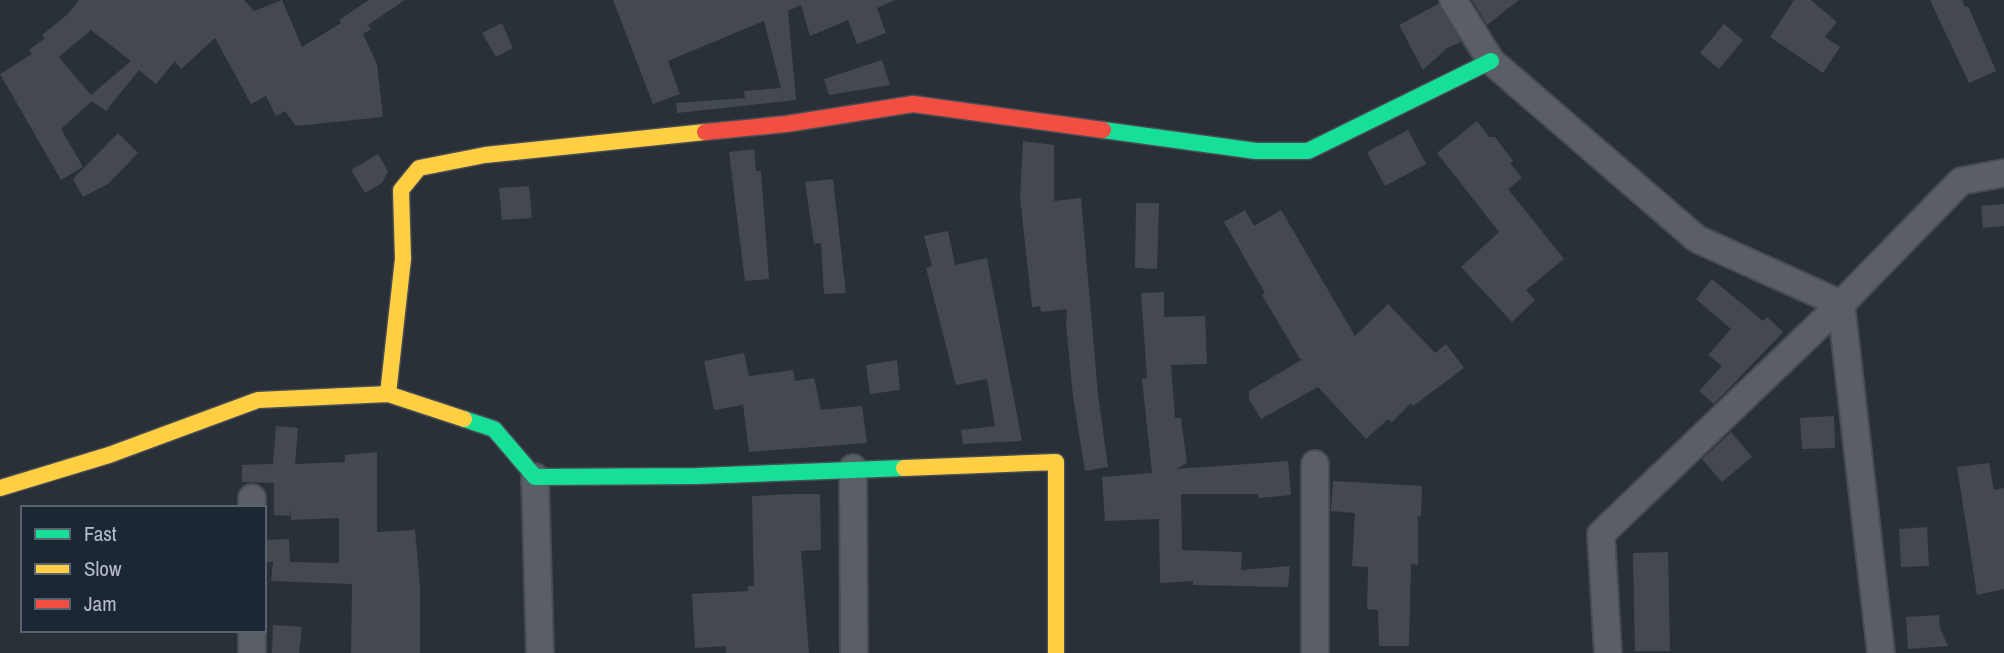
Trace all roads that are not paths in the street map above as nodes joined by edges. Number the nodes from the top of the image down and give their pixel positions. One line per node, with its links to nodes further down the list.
1 (1453, 0): 2 (street)
2 (1491, 61): 4 (street); 5 (street)
3 (2004, 173): 4 (street)
4 (1840, 304): 16 (street); 17 (street)
5 (388, 394): 8 (street); 9 (street)
6 (1315, 464): 15 (street)
7 (853, 468): 8 (street); 13 (street); 14 (street)
8 (535, 477): 12 (street)
9 (0, 488)
10 (252, 632): 11 (street)
11 (252, 653)
12 (540, 653)
13 (854, 653)
14 (1056, 653)
15 (1315, 653)
16 (1608, 653)
17 (1881, 653)

